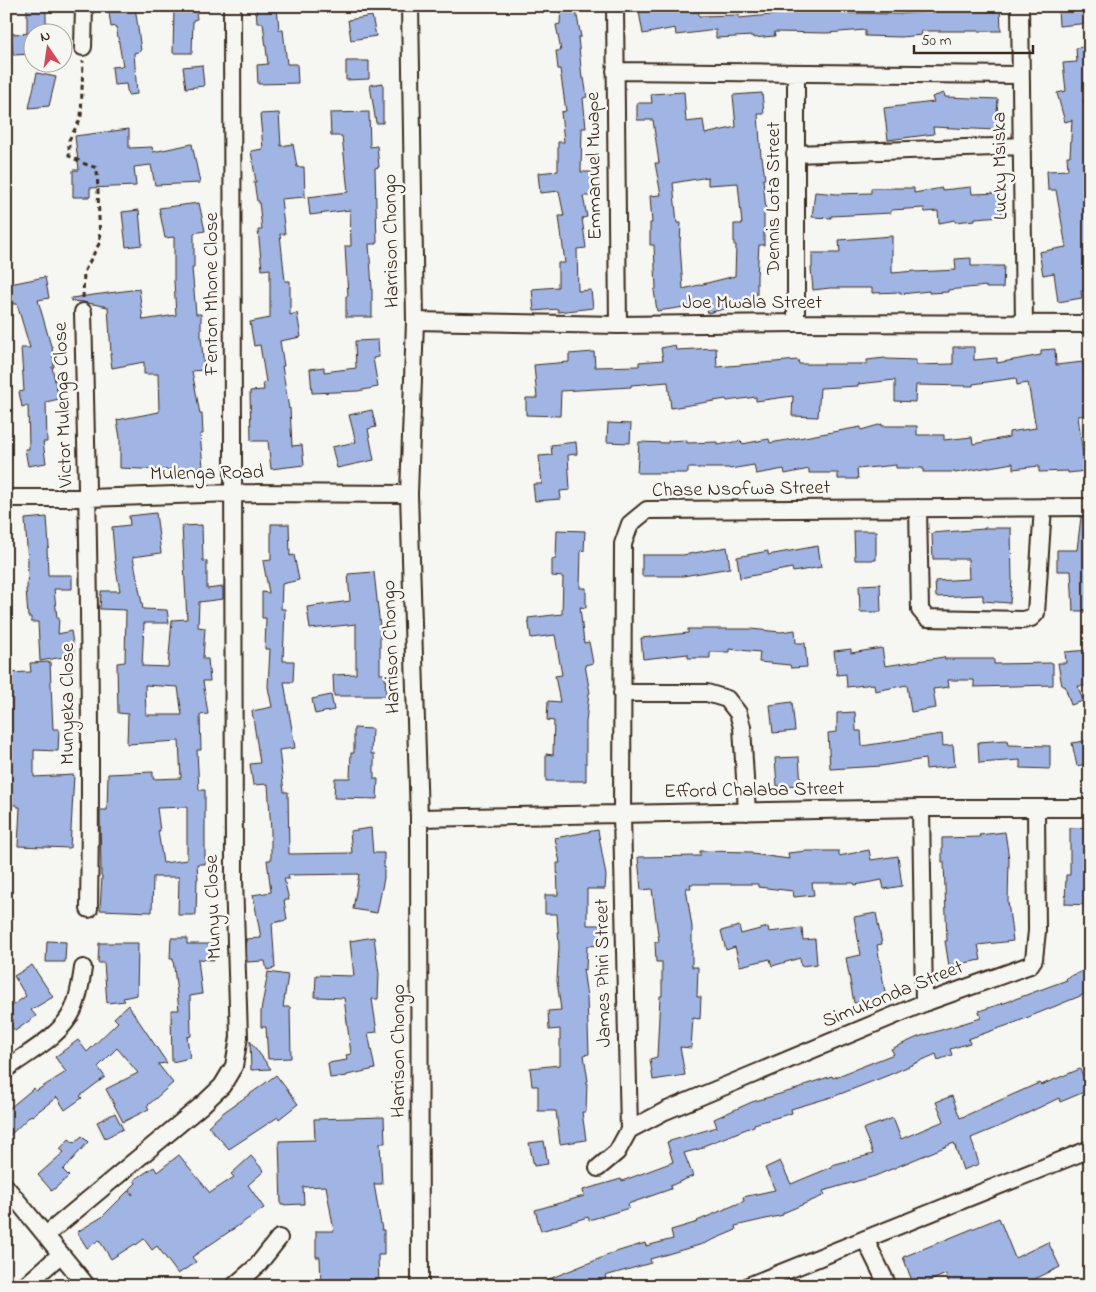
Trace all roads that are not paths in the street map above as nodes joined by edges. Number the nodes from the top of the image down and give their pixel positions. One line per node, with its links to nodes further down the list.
1 (84, 6): 6 (street)
2 (232, 6): 18 (street, Fenton Mhone Close)
3 (410, 6): 13 (street, Harrison Chongo)
4 (615, 6): 7 (street, Emmanuel Mwape)
5 (1020, 6): 9 (street, Lucky Msiska)
6 (83, 48)
7 (615, 71): 8 (street); 17 (street, Emmanuel Mwape)
8 (796, 73): 9 (street); 11 (street, Dennis Lota Street)
9 (1020, 75): 10 (street, Lucky Msiska)
10 (1022, 146): 11 (street); 15 (street, Lucky Msiska)
11 (795, 154): 14 (street, Dennis Lota Street)
12 (83, 312): 21 (street, Victor Mulenga Close)
13 (415, 321): 17 (street, Joe Mwala Street); 19 (street, Harrison Chongo)
14 (796, 323): 15 (street, Joe Mwala Street); 17 (street, Joe Mwala Street)
15 (1024, 324): 16 (street, Joe Mwala Street)
16 (1090, 324)
17 (618, 325)
18 (233, 493): 19 (street, Mulenga Road); 21 (street, Mulenga Road); 40 (street, Munyu Close)
19 (409, 494): 31 (street, Harrison Chongo)
20 (6, 498): 21 (street, Mulenga Road)
21 (88, 498): 32 (street, Munyeka Close)
22 (1042, 507): 23 (street, Chase Nsofwa Street); 24 (street, Chase Nsofwa Street); 24 (street)
23 (1090, 507)
24 (918, 508): 25 (street, Chase Nsofwa Street)
25 (622, 693): 29 (street); 30 (street, Chase Nsofwa Street)
26 (922, 808): 27 (street, Efford Chalaba Street); 29 (street, Efford Chalaba Street); 34 (street)
27 (1036, 808): 28 (street, Efford Chalaba Street); 34 (street, Simukonda Street)
28 (1090, 808)
29 (747, 812): 30 (street, Efford Chalaba Street)
30 (622, 815): 31 (street, Efford Chalaba Street); 36 (street, James Phiri Street)
31 (419, 818): 47 (street, Harrison Chongo)
32 (89, 909)
33 (82, 968): 35 (street)
34 (924, 1003): 36 (street, Simukonda Street)
35 (6, 1069)
36 (629, 1130): 38 (street)
37 (1090, 1149): 42 (street)
38 (598, 1168)
39 (6, 1187): 40 (street)
40 (46, 1235): 43 (street)
41 (279, 1238): 46 (street)
42 (865, 1240): 48 (street); 49 (street)
43 (61, 1254): 44 (street); 45 (street)
44 (26, 1286)
45 (87, 1286)
46 (234, 1286)
47 (420, 1286)
48 (748, 1286)
49 (888, 1286)

